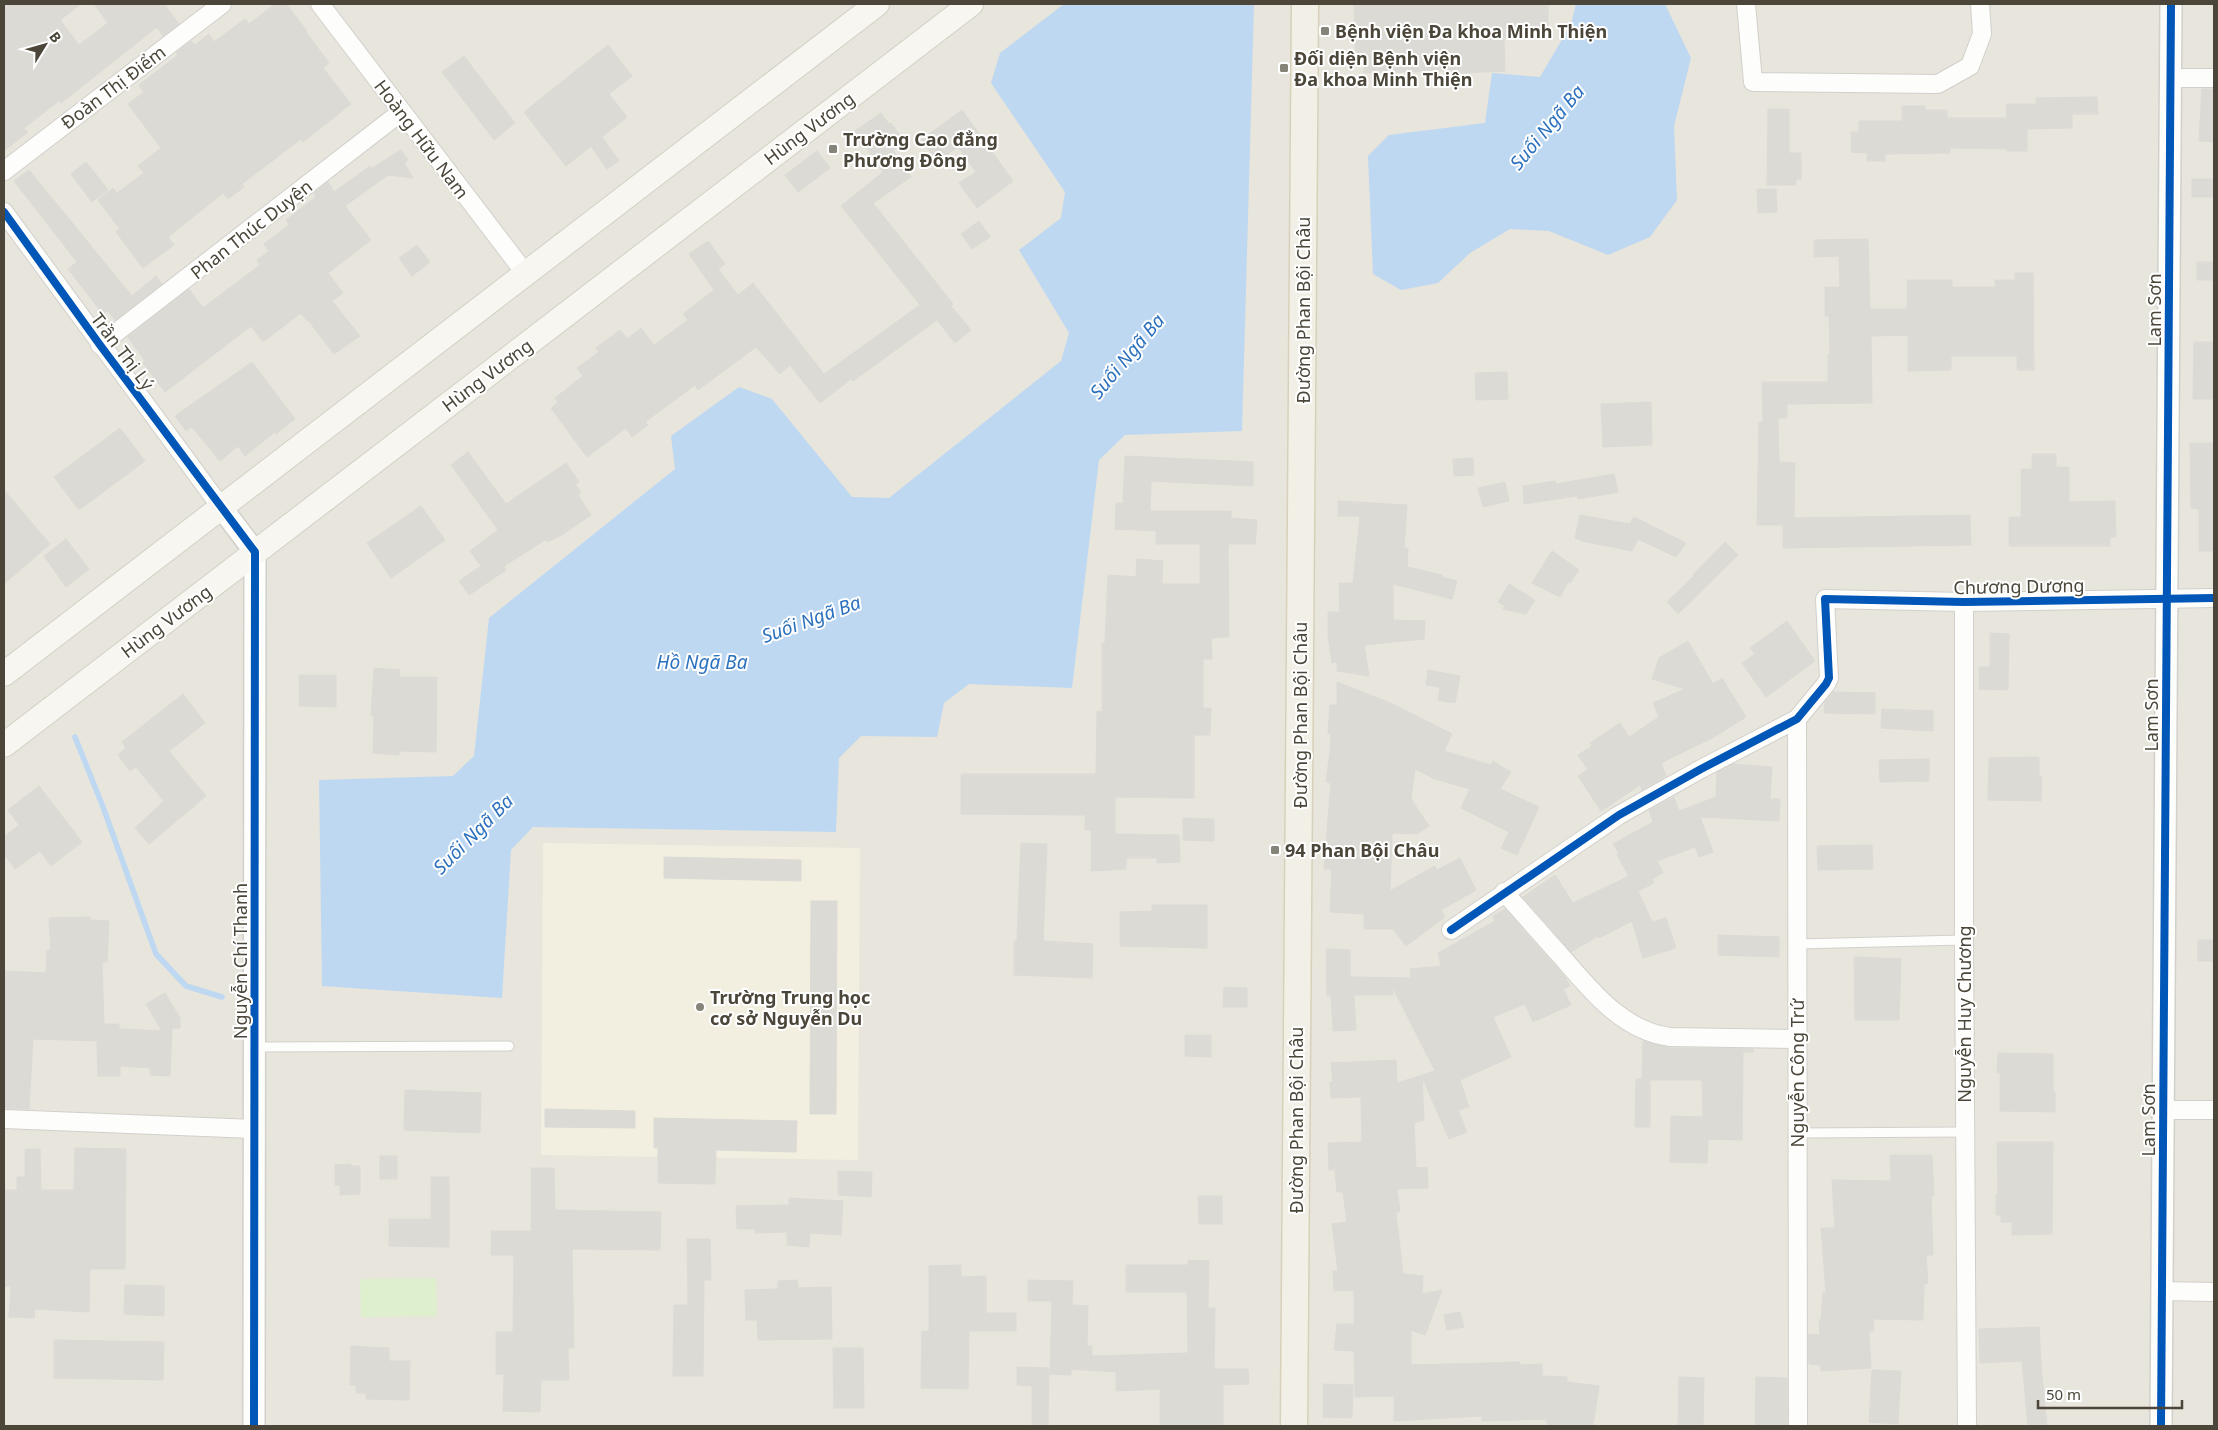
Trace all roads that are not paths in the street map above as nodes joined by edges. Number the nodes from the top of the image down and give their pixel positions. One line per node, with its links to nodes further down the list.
1 (222, 4): 12 (street, Đoàn Thị Điểm)
2 (320, 4): 11 (street, Hoàng Hữu Nam)
3 (877, 4): 14 (main road)
4 (1306, 4): 40 (main road, Đường Phan Bội Châu)
5 (1746, 4): 6 (street)
6 (1980, 4)
7 (2171, 4): 9 (street, Lam Sơn)
8 (967, 5): 17 (main road, Hùng Vương)
9 (2171, 78): 10 (street); 18 (street, Lam Sơn)
10 (2214, 78)
11 (401, 112): 14 (street, Hoàng Hữu Nam); 15 (street, Phan Thúc Duyện)
12 (4, 171)
13 (4, 212): 15 (street, Trần Thị Lý)
14 (525, 273): 16 (main road)
15 (100, 345): 16 (street, Trần Thị Lý)
16 (221, 507): 17 (street); 21 (main road)
17 (255, 552): 23 (main road, Hùng Vương); 30 (street, Nguyễn Chí Thanh)
18 (2167, 598): 19 (street, Chương Dương); 20 (street, Chương Dương); 31 (street, Lam Sơn)
19 (2214, 598)
20 (1964, 602): 22 (street, Chương Dương); 26 (street, Nguyễn Huy Chương)
21 (4, 674)
22 (1797, 719): 24 (street); 27 (street, Nguyễn Công Trứ)
23 (4, 745)
24 (1504, 892): 25 (street); 28 (street)
25 (1451, 930)
26 (1964, 940): 27 (lane); 35 (street, Nguyễn Huy Chương)
27 (1796, 944): 28 (street, Nguyễn Công Trứ)
28 (1797, 1039): 36 (street, Nguyễn Công Trứ)
29 (509, 1046): 30 (lane)
30 (254, 1047): 34 (street, Nguyễn Chí Thanh)
31 (2163, 1110): 32 (street); 37 (street, Lam Sơn)
32 (2214, 1110)
33 (4, 1119): 34 (street)
34 (254, 1129): 39 (street, Nguyễn Chí Thanh)
35 (1965, 1132): 36 (lane); 42 (street, Nguyễn Huy Chương)
36 (1797, 1133): 41 (street, Nguyễn Công Trứ)
37 (2162, 1292): 38 (street); 43 (street, Lam Sơn)
38 (2214, 1292)
39 (254, 1426)
40 (1294, 1426)
41 (1798, 1426)
42 (1967, 1426)
43 (2161, 1426)

